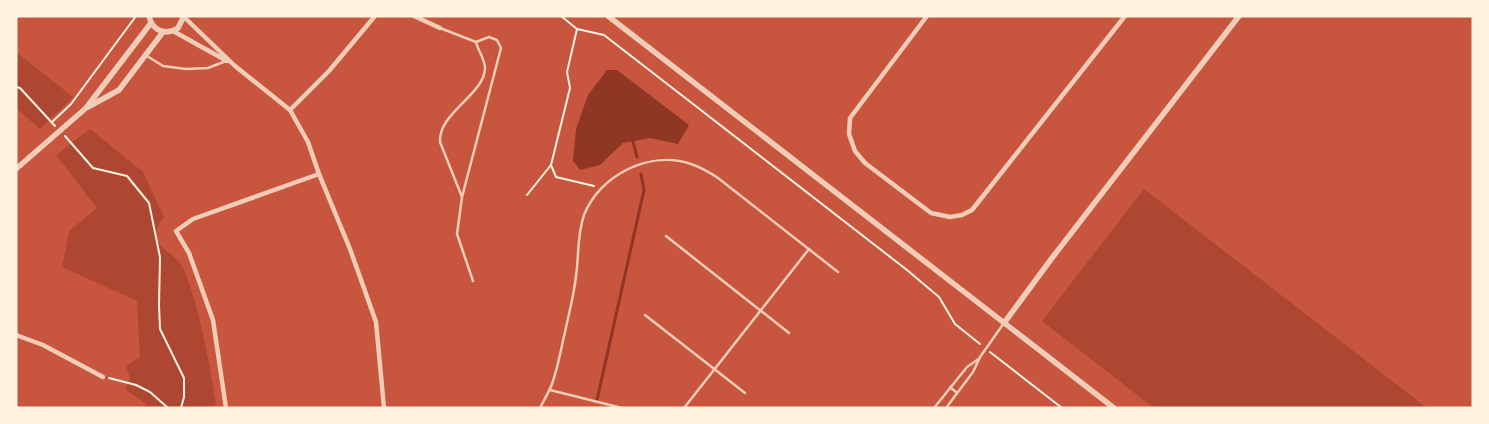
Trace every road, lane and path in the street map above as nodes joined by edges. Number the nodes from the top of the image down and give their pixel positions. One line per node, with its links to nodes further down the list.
1 (136, 16): 22 (path)
2 (374, 16): 21 (street)
3 (414, 16): 11 (street)
4 (561, 16): 12 (path)
5 (608, 16): 36 (street)
6 (927, 16): 7 (street)
7 (1124, 16)
8 (1239, 16): 36 (street)
9 (184, 17): 13 (street); 18 (street)
10 (150, 20): 14 (street); 20 (street)
11 (440, 28): 15 (lane)
12 (577, 29): 24 (path); 39 (path)
13 (173, 31): 14 (street); 17 (street)
14 (163, 32): 16 (street)
15 (476, 42): 29 (lane); 29 (lane)
16 (146, 55): 17 (lane); 20 (street)
17 (226, 60): 18 (street)
18 (235, 66): 21 (street)
19 (16, 87): 22 (path)
20 (86, 108): 23 (street)
21 (290, 110): 26 (street)
22 (52, 122): 23 (path)
23 (60, 131): 25 (street); 48 (path)
24 (551, 165): 27 (path); 28 (path)
25 (16, 169)
26 (319, 174): 49 (street); 50 (street)
27 (602, 187): 31 (lane); 44 (lane)
28 (528, 195)
29 (462, 197): 33 (lane)
30 (666, 236): 34 (lane)
31 (809, 249): 32 (lane); 34 (lane)
32 (838, 272)
33 (473, 281)
34 (760, 310): 37 (lane); 41 (lane)
35 (644, 315): 41 (lane)
36 (1004, 323): 39 (lane); 57 (street)
37 (789, 333)
38 (16, 335): 42 (street)
39 (986, 349): 40 (lane); 56 (path)
40 (980, 358): 43 (lane); 46 (lane)
41 (714, 369): 45 (lane); 53 (lane)
42 (103, 377): 47 (path)
43 (950, 387): 46 (lane); 54 (lane)
44 (550, 390): 51 (lane); 52 (lane)
45 (745, 393)
46 (957, 393): 55 (lane)
47 (168, 408)
48 (181, 408)
49 (226, 408)
50 (384, 408)
51 (540, 408)
52 (622, 408)
53 (684, 408)
54 (934, 408)
55 (946, 408)
56 (1062, 408)
57 (1114, 408)

